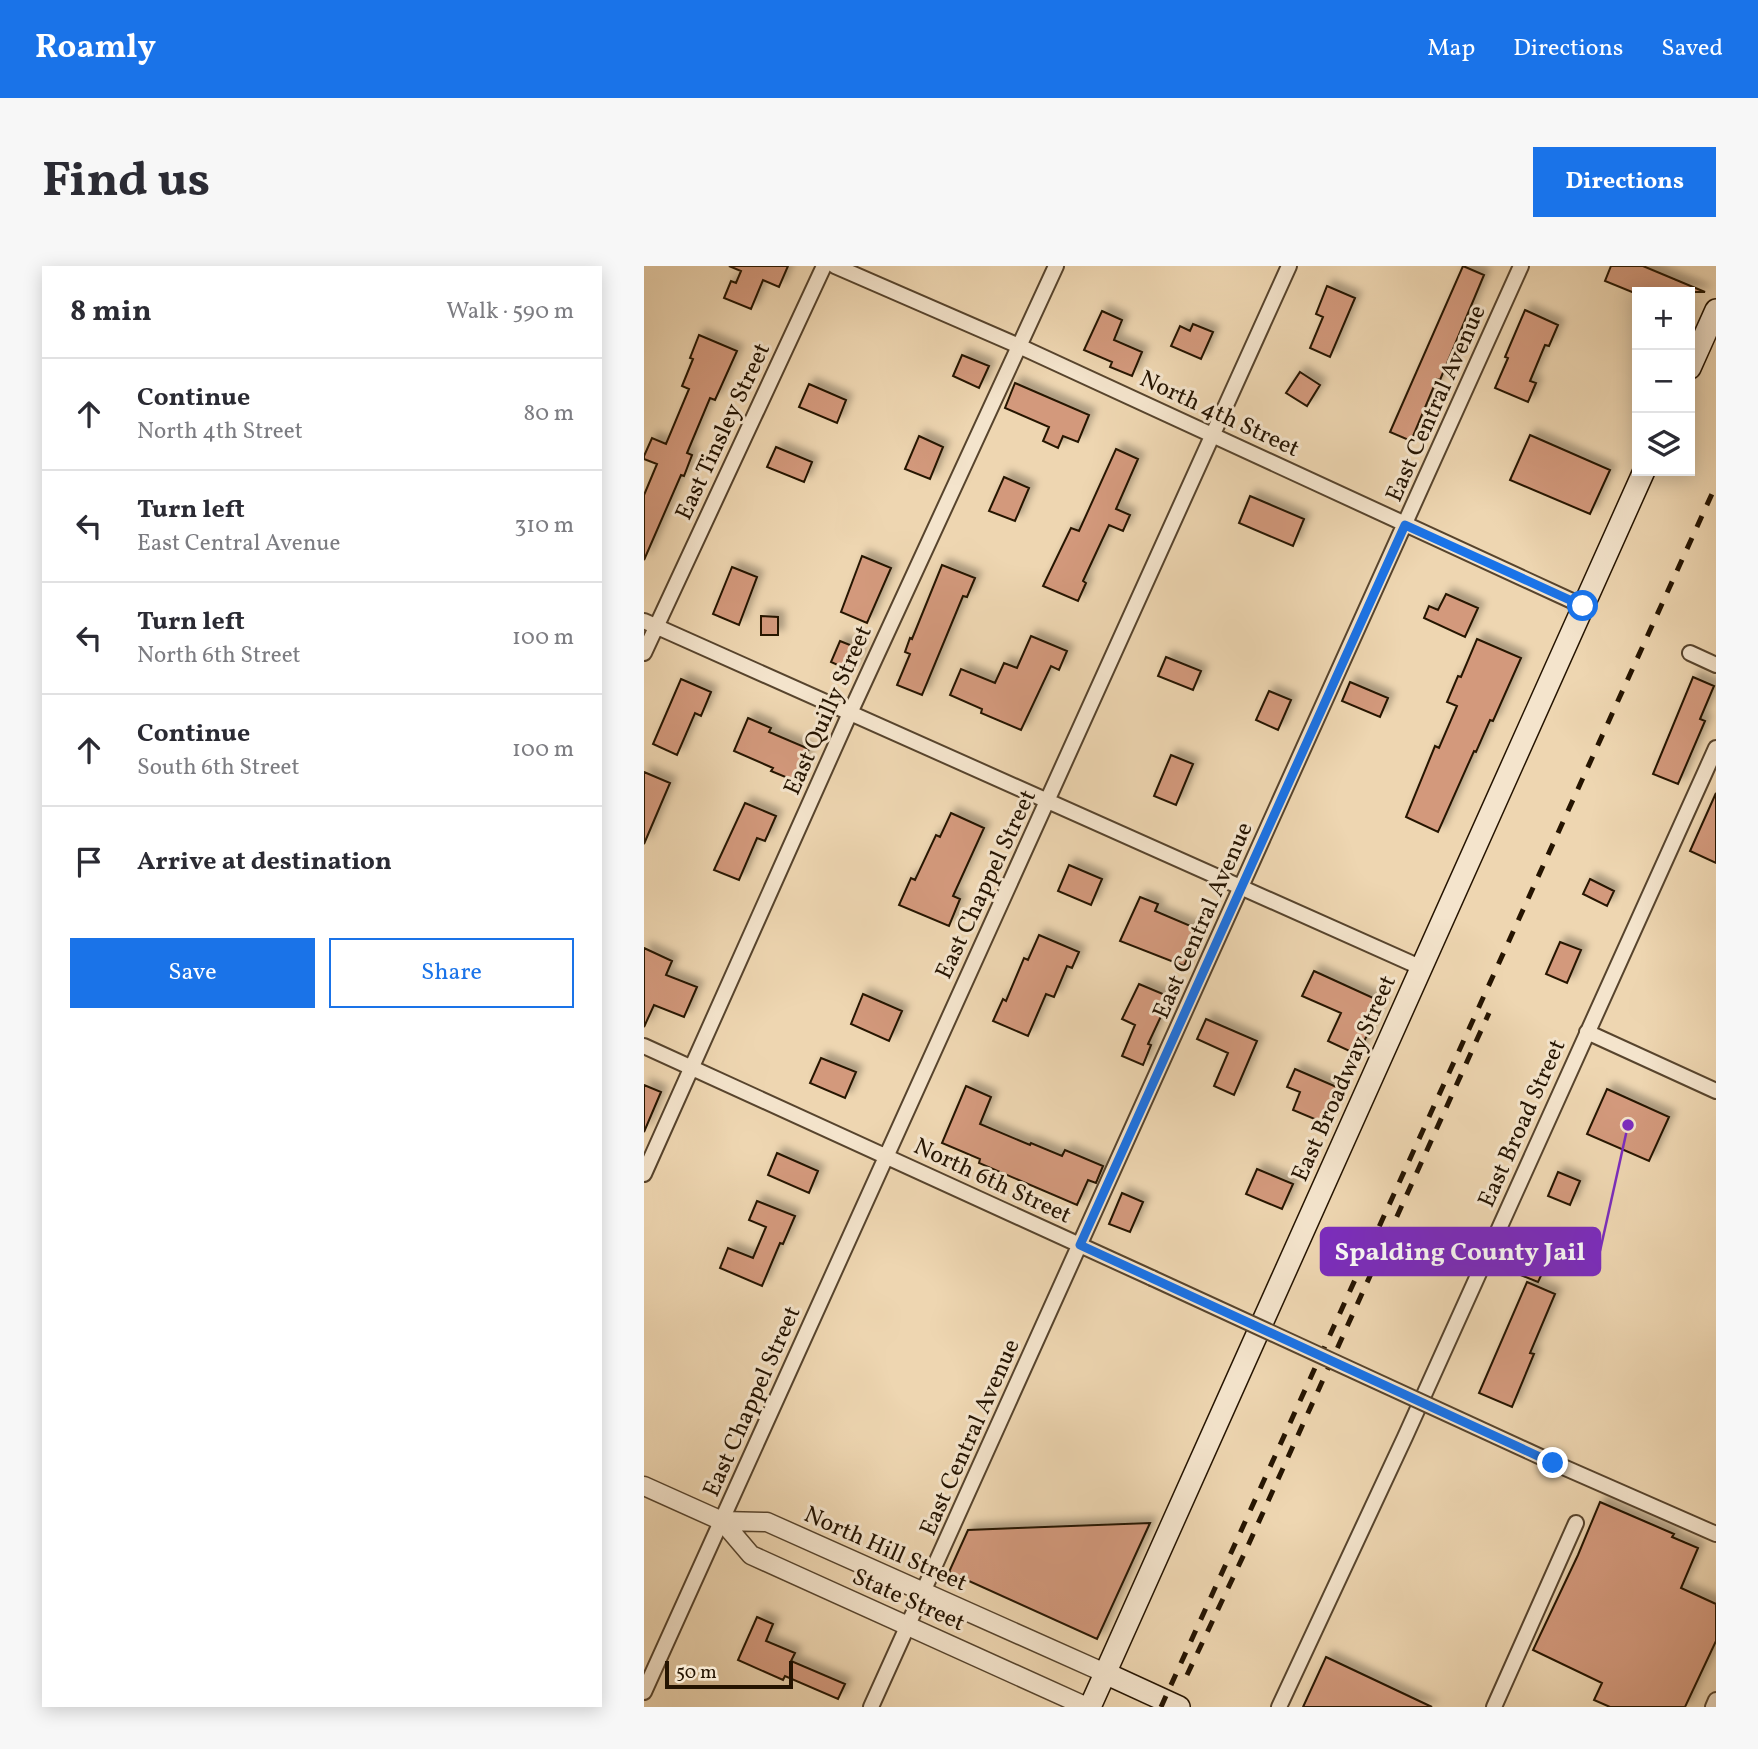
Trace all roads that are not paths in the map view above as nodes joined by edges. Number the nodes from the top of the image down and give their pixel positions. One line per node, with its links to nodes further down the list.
1 (824, 266): 13 (street, East Tinsley Street)
2 (835, 266): 7 (street, North 4th Street)
3 (1056, 266): 7 (street, East Quilly Street)
4 (1289, 266): 9 (street, East Chappel Street)
5 (1521, 266): 11 (street, East Central Avenue)
6 (1716, 310): 8 (main road)
7 (1019, 346): 9 (street, North 4th Street); 17 (street, East Quilly Street)
8 (1695, 357)
9 (1213, 434): 11 (street, North 4th Street); 19 (street, East Chappel Street)
10 (1642, 476): 12 (main road, East Broadway Street)
11 (1405, 525): 12 (street, North 4th Street); 20 (street, East Central Avenue)
12 (1583, 606): 21 (main road, East Broadway Street)
13 (650, 624): 14 (street, East Tinsley Street); 17 (street)
14 (644, 653)
15 (1690, 653): 16 (street)
16 (1716, 665)
17 (850, 713): 19 (street); 24 (street, East Quilly Street)
18 (1716, 748): 22 (street, East Broad Street)
19 (1049, 800): 20 (street); 26 (street, East Chappel Street)
20 (1242, 888): 21 (street); 28 (street, East Central Avenue)
21 (1422, 968): 35 (main road, East Broadway Street)
22 (1587, 1032): 25 (street); 41 (street, East Broad Street)
23 (644, 1046): 24 (street, North 6th Street)
24 (692, 1068): 26 (street, North 6th Street); 27 (street, East Quilly Street)
25 (1716, 1091)
26 (886, 1156): 28 (street, North 6th Street); 30 (street, East Chappel Street)
27 (644, 1174)
28 (1080, 1245): 32 (street, North 6th Street, bridge); 33 (street, East Central Avenue)
29 (644, 1486): 30 (street, North Hill Street)
30 (722, 1521): 33 (street, North Hill Street); 34 (street, State Street); 36 (street, East Chappel Street)
31 (1576, 1523): 42 (street)
32 (1716, 1534)
33 (924, 1592): 34 (street, East Central Avenue); 35 (street, North Hill Street)
34 (908, 1626): 38 (street, East Central Avenue); 39 (street, State Street)
35 (1105, 1673): 39 (main road, East Broadway Street); 40 (main road)
36 (644, 1692)
37 (1716, 1700): 43 (street)
38 (872, 1707)
39 (1088, 1707)
40 (1179, 1707)
41 (1279, 1707)
42 (1494, 1707)
43 (1713, 1707)

